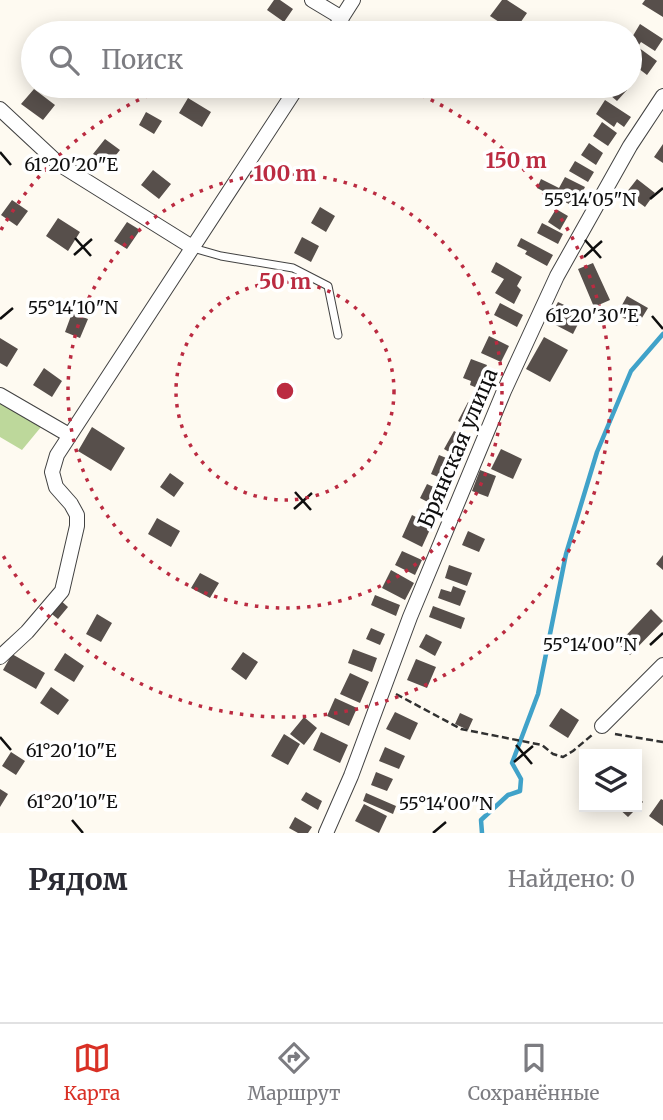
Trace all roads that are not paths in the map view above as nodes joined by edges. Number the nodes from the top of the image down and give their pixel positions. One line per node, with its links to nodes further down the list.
1 (312, 0): 3 (street)
2 (353, 0): 3 (street)
3 (342, 18): 4 (street)
4 (340, 21)
5 (663, 96): 15 (street, Брянская улица)
6 (290, 98): 8 (street)
7 (0, 109): 8 (street)
8 (192, 247): 9 (lane); 11 (street)
9 (338, 335)
10 (0, 395): 11 (street)
11 (69, 435): 12 (street)
12 (0, 657)
13 (663, 665): 14 (street)
14 (602, 726)
15 (326, 833)

